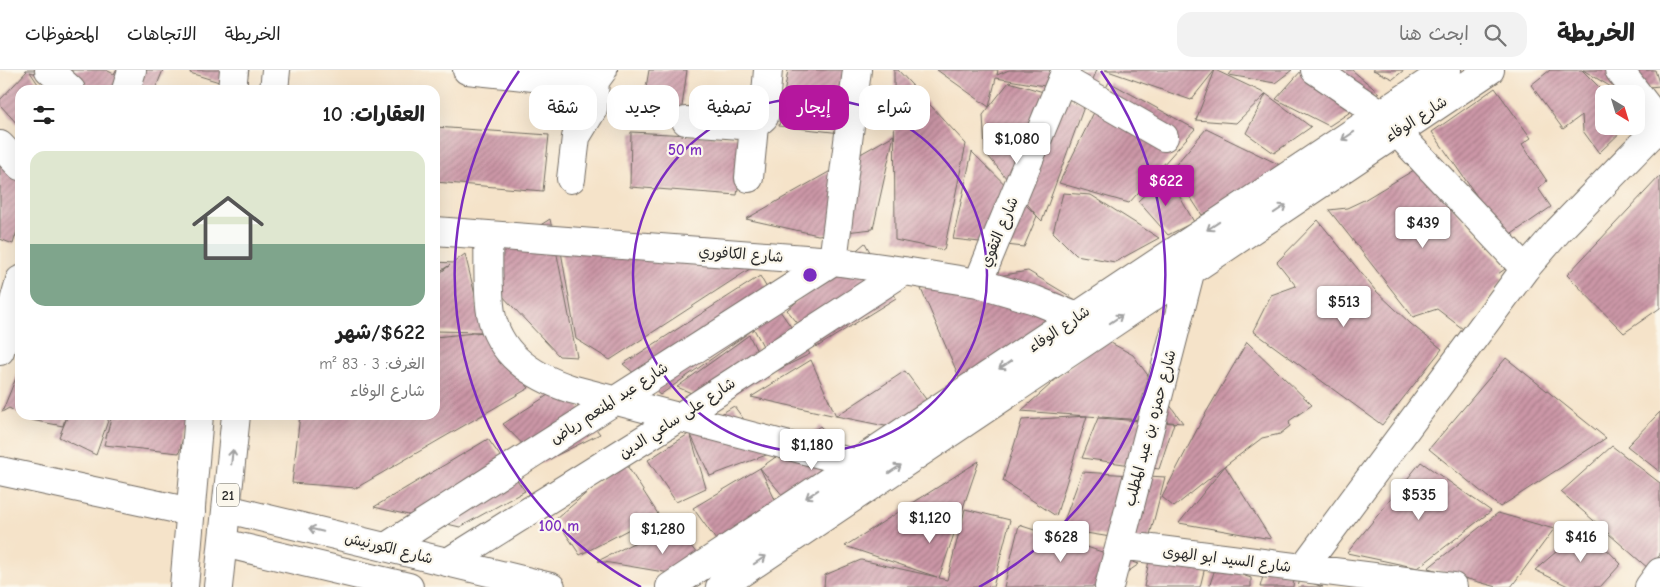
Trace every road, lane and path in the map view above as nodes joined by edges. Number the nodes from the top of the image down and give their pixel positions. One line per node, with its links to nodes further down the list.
1 (49, 70): 16 (main road)
2 (79, 70): 17 (main road)
3 (132, 70): 18 (main road)
4 (234, 70): 19 (main road)
5 (276, 70): 20 (main road)
6 (467, 70): 15 (main road)
7 (768, 70): 21 (main road)
8 (856, 70): 35 (main road)
9 (1315, 70): 25 (main road)
10 (1426, 70): 22 (main road)
11 (1447, 70): 22 (main road, شارع الوفاء)
12 (1490, 70): 25 (main road, شارع الوفاء)
13 (1619, 70): 26 (main road)
14 (1064, 75): 28 (main road); 41 (main road, شارع التقوي)
15 (599, 76): 32 (main road)
16 (66, 85)
17 (74, 85)
18 (128, 85)
19 (232, 85)
20 (274, 85)
21 (767, 85)
22 (1406, 97): 25 (main road, شارع الوفاء)
23 (686, 121): 24 (main road)
24 (689, 121)
25 (1389, 122): 36 (main road, شارع الوفاء, one-way to 25); 37 (main road); 43 (main road, شارع الوفاء, one-way to 43)
26 (1660, 125): 37 (main road)
27 (754, 130): 31 (main road)
28 (1164, 137)
29 (0, 145): 30 (main road)
30 (15, 161)
31 (749, 178)
32 (571, 179)
33 (440, 231): 34 (main road, شارع الكافوري)
34 (488, 235): 35 (main road, شارع الكافوري); 45 (main road)
35 (833, 261): 38 (main road, شارع الكافوري); 45 (main road, شارع عبد المنعم رياض)
36 (1191, 269): 43 (main road, شارع الوفاء, one-way to 36); 54 (main road, شارع حمزه بن عبد المطلب)
37 (1525, 269): 57 (main road)
38 (904, 271): 41 (main road, شارع الكافوري); 46 (main road, شارع على ساعي الدين)
39 (0, 273): 40 (main road)
40 (15, 278)
41 (978, 283): 43 (main road, شارع الكافوري)
42 (15, 298): 44 (main road)
43 (1085, 326): 49 (main road, شارع الوفاء, one-way to 49); 64 (main road, شارع الوفاء, one-way to 43)
44 (0, 351)
45 (613, 400): 46 (main road); 55 (main road, شارع عبد المنعم رياض)
46 (678, 418): 49 (main road); 56 (main road, شارع على ساعي الدين)
47 (199, 420): 52 (main road)
48 (235, 420): 51 (main road, 21, one-way to 48)
49 (858, 464): 63 (main road, شارع الوفاء, one-way to 63)
50 (0, 471): 52 (main road)
51 (226, 509): 53 (main road, 21); 55 (main road, شارع الكورنيش, one-way to 51)
52 (191, 512): 59 (main road)
53 (223, 543): 60 (main road, 21); 61 (main road)
54 (1120, 545): 57 (main road, شارع السيد ابو الهوى); 65 (main road, شارع حمزه بن عبد المطلب)
55 (386, 547): 56 (main road, شارع الكورنيش)
56 (448, 562): 62 (main road, شارع الكورنيش)
57 (1303, 568): 66 (main road, شارع السيد ابو الهوى)
58 (1660, 572): 67 (main road)
59 (185, 574)
60 (219, 581)
61 (409, 587)
62 (551, 587)
63 (670, 587)
64 (720, 587)
65 (1109, 587)
66 (1453, 587)
67 (1649, 587)

